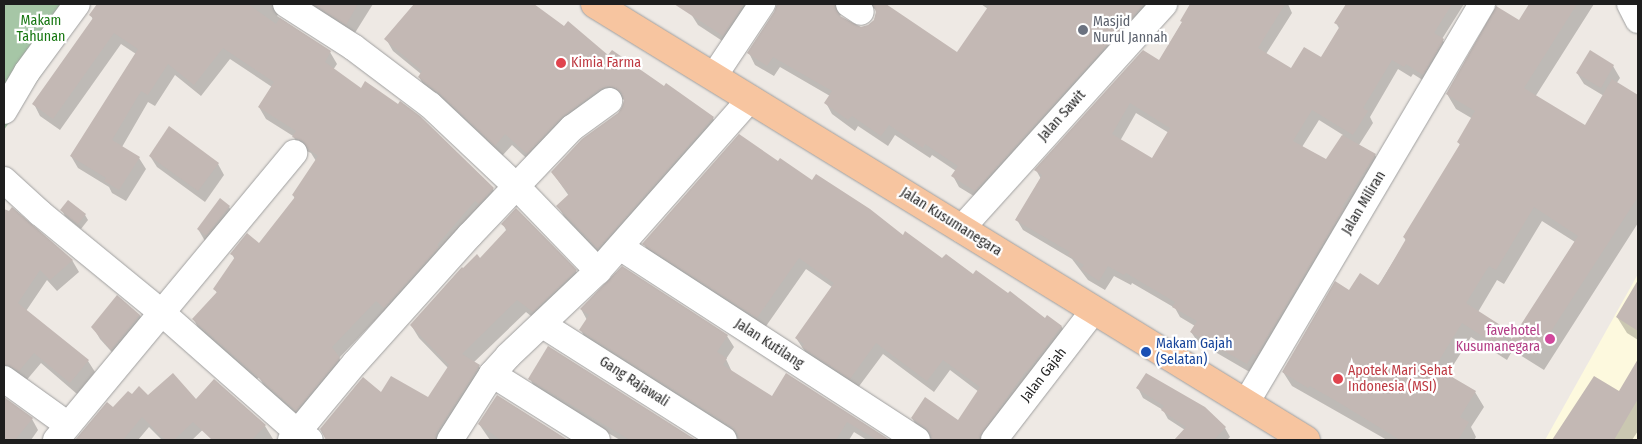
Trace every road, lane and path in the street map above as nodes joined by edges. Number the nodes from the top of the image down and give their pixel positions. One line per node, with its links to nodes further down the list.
1 (77, 4): 12 (street)
2 (286, 4): 15 (street)
3 (595, 4): 9 (main road, Jalan Kusumanegara)
4 (762, 4): 9 (street)
5 (1164, 4): 16 (street, Jalan Sawit)
6 (1482, 4): 24 (street, Jalan Miliran)
7 (1630, 4): 8 (street)
8 (1638, 20)
9 (714, 76): 10 (main road, Jalan Kusumanegara)
10 (750, 98): 16 (main road, Jalan Kusumanegara); 17 (street)
11 (609, 101): 15 (street)
12 (4, 111)
13 (294, 153): 20 (street)
14 (4, 180): 20 (street)
15 (517, 187): 18 (street); 26 (street)
16 (961, 229): 19 (main road, Jalan Kusumanegara)
17 (620, 247): 18 (street); 30 (street, Jalan Kutilang)
18 (598, 271): 21 (street)
19 (1094, 310): 24 (main road, Jalan Kusumanegara); 31 (street, Jalan Gajah)
20 (161, 312): 25 (street); 26 (street)
21 (543, 325): 22 (street); 29 (street, Gang Rajawali)
22 (492, 374): 27 (street); 28 (street)
23 (4, 379): 25 (street)
24 (1246, 403): 32 (main road, Jalan Kusumanegara)
25 (62, 432)
26 (300, 438)
27 (450, 440)
28 (597, 440)
29 (724, 440)
30 (917, 440)
31 (994, 440)
32 (1306, 440)

